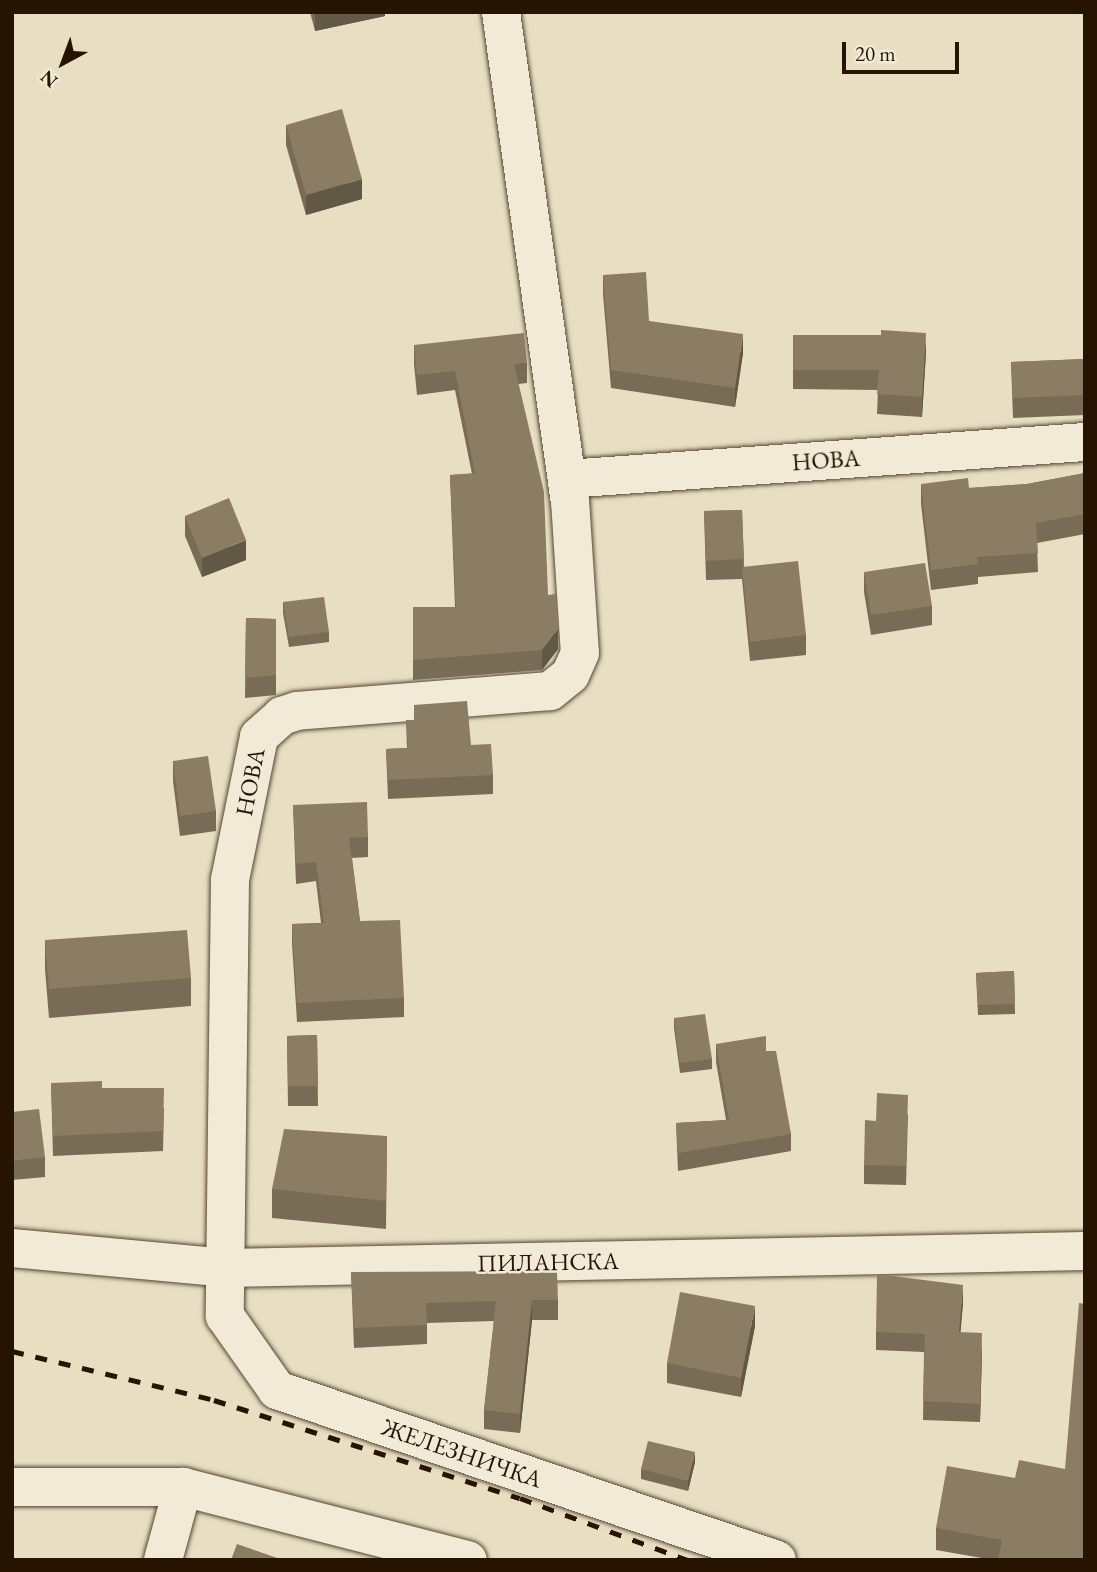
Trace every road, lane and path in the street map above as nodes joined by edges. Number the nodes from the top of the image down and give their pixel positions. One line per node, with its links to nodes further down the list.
1 (500, 12): 3 (street, НОВА)
2 (1085, 442): 3 (street, НОВА)
3 (567, 479): 6 (street, НОВА)
4 (12, 1248): 6 (street, ПИЛАНСКА)
5 (1085, 1251): 6 (street, ПИЛАНСКА)
6 (226, 1268): 11 (street, ЖЕЛЕЗНИЧКА)
7 (12, 1487): 8 (street)
8 (183, 1487): 9 (street); 10 (street)
9 (163, 1560)
10 (468, 1560)
11 (777, 1560)

